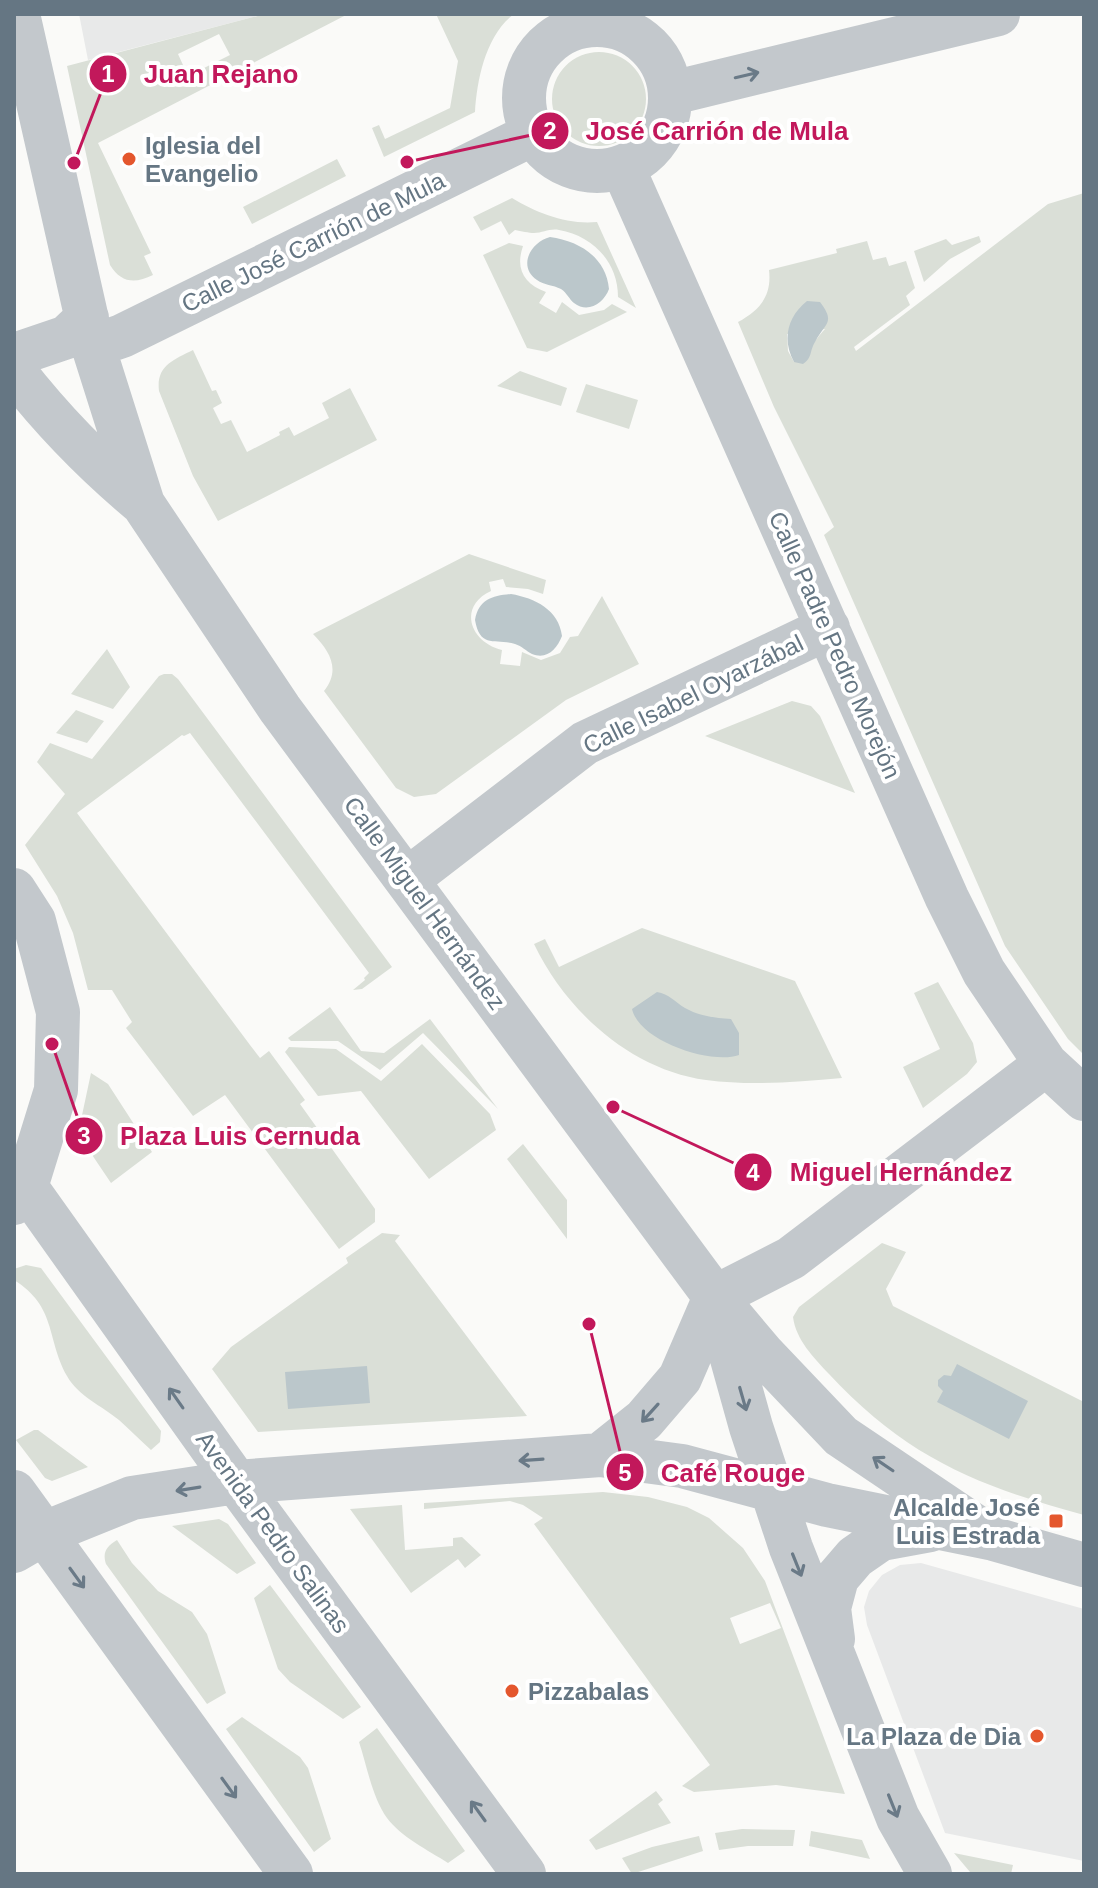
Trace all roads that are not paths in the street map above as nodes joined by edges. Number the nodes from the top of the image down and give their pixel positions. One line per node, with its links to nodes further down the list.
1 (18, 14): 7 (street, Calle Miguel Hernández)
2 (869, 14): 4 (street)
3 (998, 14): 4 (street, one-way to 3)
4 (668, 79): 5 (street); 6 (street)
5 (531, 135): 6 (street); 7 (street, Calle José Carrión de Mula)
6 (623, 168): 11 (street, Calle Padre Pedro Morejón)
7 (90, 332): 8 (street, Calle José Carrión de Mula); 10 (street, Calle Miguel Hernández)
8 (14, 355)
9 (14, 371): 10 (street, Calle Miguel Hernández)
10 (143, 504): 12 (street, Calle Miguel Hernández)
11 (828, 628): 12 (street, Calle Isabel Oyarzábal); 14 (street, Calle Padre Pedro Morejón)
12 (408, 879): 17 (street, Calle Miguel Hernández)
13 (14, 890): 16 (street)
14 (1046, 1064): 15 (street, Calle Padre Pedro Morejón); 17 (street)
15 (1084, 1099)
16 (20, 1195): 19 (street, Avenida Pedro Salinas, one-way to 16)
17 (715, 1297): 18 (street, one-way to 18); 20 (street, one-way to 20); 23 (street, Calle Miguel Hernández, one-way to 17)
18 (600, 1455): 19 (street, one-way to 19); 20 (street)
19 (236, 1482): 24 (street, one-way to 24); 28 (street, Avenida Pedro Salinas, one-way to 19)
20 (772, 1491): 22 (street); 26 (street, one-way to 26)
21 (14, 1492): 24 (street)
22 (940, 1529): 23 (street); 26 (street)
23 (994, 1539): 25 (street)
24 (29, 1542): 27 (street, one-way to 27)
25 (1084, 1565)
26 (837, 1663): 29 (street, one-way to 29)
27 (291, 1874)
28 (524, 1874)
29 (930, 1874)

